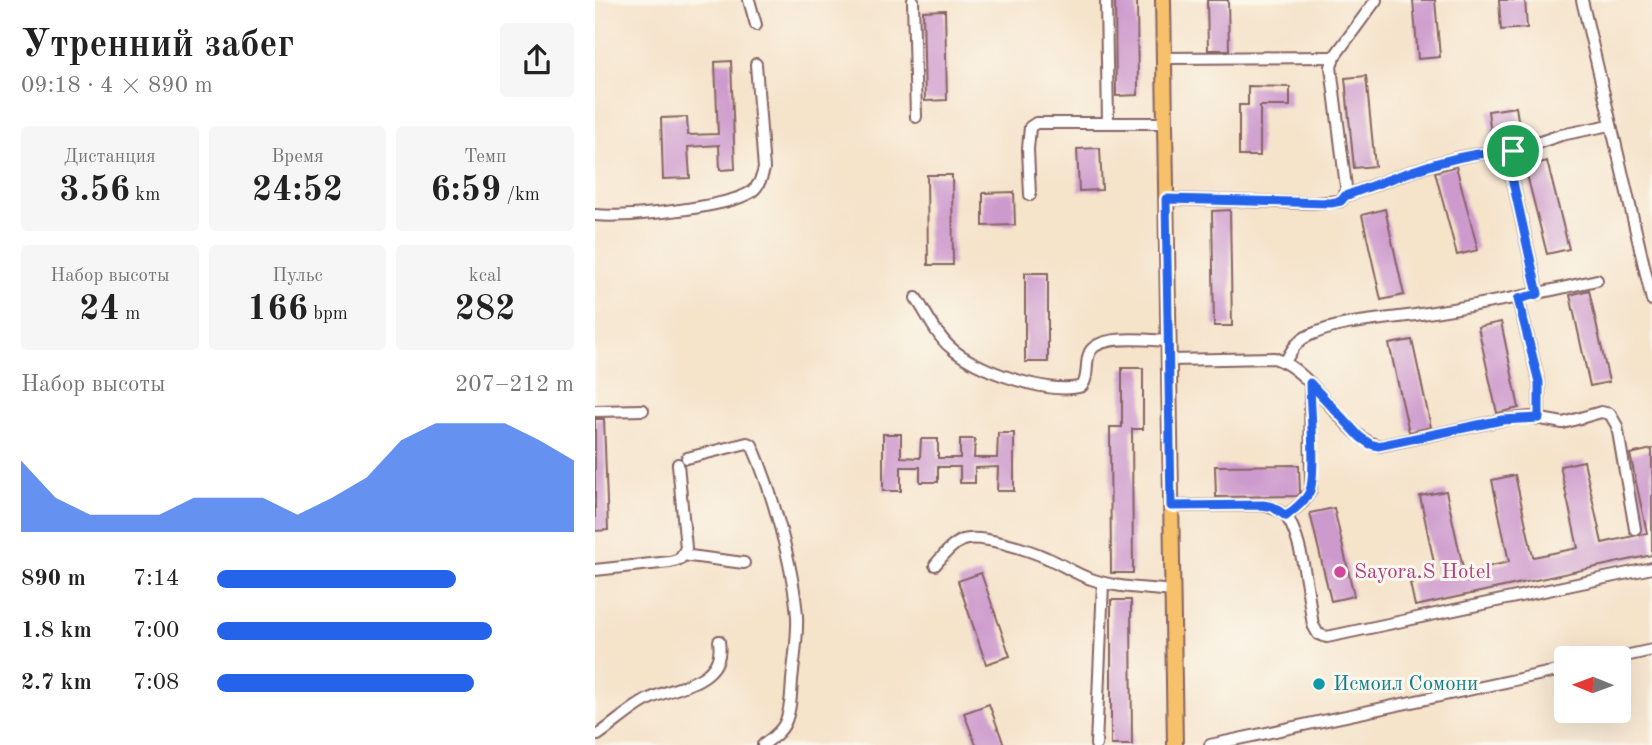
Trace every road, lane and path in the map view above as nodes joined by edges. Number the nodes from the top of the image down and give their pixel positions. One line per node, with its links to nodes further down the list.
1 (749, 0): 7 (street)
2 (913, 0): 11 (street)
3 (1105, 0): 12 (street)
4 (1163, 0): 9 (main road)
5 (1376, 0): 8 (street)
6 (1582, 0): 14 (street)
7 (756, 25)
8 (1334, 57): 9 (street); 17 (street)
9 (1164, 58): 13 (main road)
10 (756, 64): 19 (street)
11 (916, 117)
12 (1108, 123): 13 (street); 16 (street)
13 (1165, 123): 18 (main road)
14 (1610, 125): 15 (street); 24 (street)
15 (1513, 151): 17 (street); 21 (street)
16 (1030, 194)
17 (1345, 196): 18 (street)
18 (1166, 199): 25 (main road)
19 (595, 215)
20 (1597, 280): 21 (street)
21 (1538, 294): 23 (street)
22 (916, 298): 25 (street)
23 (1518, 299): 27 (street); 31 (street)
24 (1652, 300)
25 (1168, 341): 26 (main road)
26 (1169, 360): 27 (street); 32 (main road)
27 (1285, 362): 28 (street)
28 (1310, 383): 31 (street); 33 (street)
29 (643, 410): 30 (street)
30 (595, 411)
31 (1539, 418): 34 (street)
32 (1171, 506): 33 (street); 41 (main road)
33 (1286, 516): 38 (street)
34 (1635, 529)
35 (682, 555): 36 (street); 39 (street); 48 (street)
36 (744, 563)
37 (935, 565): 40 (street)
38 (1652, 568)
39 (595, 570)
40 (1103, 583): 41 (street); 49 (street)
41 (1171, 592): 50 (main road)
42 (719, 641): 46 (street)
43 (1652, 650): 44 (street)
44 (1631, 655)
45 (1554, 672): 51 (street)
46 (597, 733): 47 (street)
47 (607, 745)
48 (763, 745)
49 (1096, 745)
50 (1175, 745)
51 (1210, 745)

